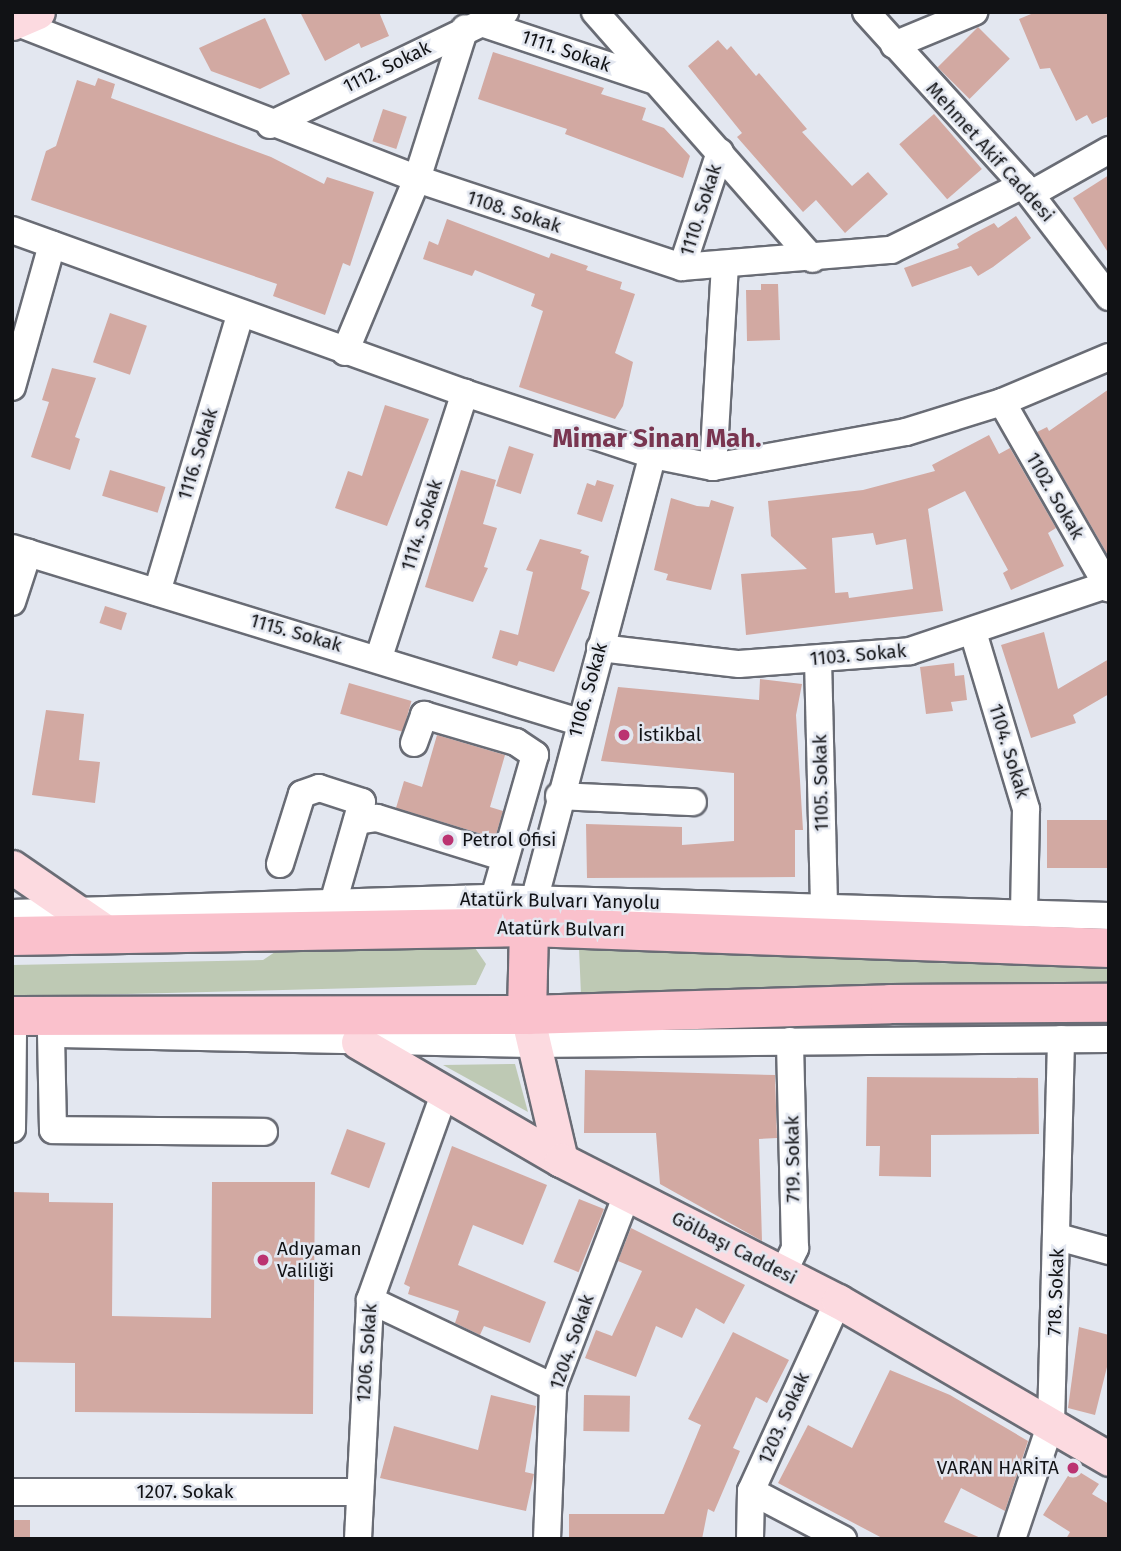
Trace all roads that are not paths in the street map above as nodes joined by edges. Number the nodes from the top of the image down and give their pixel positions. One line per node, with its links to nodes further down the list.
1 (505, 12): 6 (street, 1112. Sokak)
2 (595, 12): 8 (street)
3 (866, 12): 7 (street, Mehmet Akif Caddesi)
4 (974, 12): 7 (street)
5 (22, 19): 9 (street, 1108. Sokak)
6 (473, 25): 8 (street, 1111. Sokak); 9 (street, 1112. Sokak); 12 (street)
7 (894, 46): 13 (street, Mehmet Akif Caddesi)
8 (652, 80): 11 (street)
9 (270, 125): 12 (street, 1108. Sokak)
10 (1109, 150): 13 (street, 1108. Sokak)
11 (720, 152): 16 (street); 17 (street, 1110. Sokak)
12 (416, 179): 17 (street, 1108. Sokak); 21 (street)
13 (1027, 189): 16 (street, 1108. Sokak); 19 (street, Mehmet Akif Caddesi)
14 (12, 230): 15 (street)
15 (52, 245): 20 (street); 23 (street)
16 (813, 259): 18 (street, 1108. Sokak)
17 (682, 267): 18 (street, 1108. Sokak)
18 (725, 267): 27 (street)
19 (1109, 297)
20 (240, 316): 21 (street); 30 (street, 1116. Sokak)
21 (345, 352): 24 (street)
22 (1109, 357): 25 (street)
23 (12, 387)
24 (465, 393): 26 (street); 34 (street, 1114. Sokak)
25 (1002, 402): 27 (street); 29 (street, 1102. Sokak)
26 (653, 454): 27 (street); 33 (street, 1106. Sokak)
27 (713, 467)
28 (20, 551): 30 (street, 1115. Sokak); 31 (street)
29 (1108, 587): 32 (street, 1103. Sokak)
30 (157, 592): 34 (street, 1115. Sokak)
31 (12, 602)
32 (973, 632): 35 (street, 1103. Sokak); 50 (street, 1104. Sokak)
33 (600, 648): 35 (street, 1103. Sokak); 36 (street, 1106. Sokak)
34 (379, 657): 36 (street, 1115. Sokak)
35 (818, 659): 46 (street, 1105. Sokak)
36 (579, 722): 38 (street, 1106. Sokak)
37 (414, 743): 41 (street)
38 (559, 796): 39 (street); 49 (street, 1106. Sokak)
39 (693, 802)
40 (357, 821): 41 (street); 42 (street); 45 (street)
41 (503, 857): 44 (street)
42 (280, 864)
43 (12, 867): 47 (main road)
44 (494, 898): 45 (street, Atatürk Bulvarı Yanyolu); 49 (street, Atatürk Bulvarı Yanyolu)
45 (333, 903): 47 (street, Atatürk Bulvarı Yanyolu)
46 (824, 907): 49 (street, Atatürk Bulvarı Yanyolu); 50 (street, Atatürk Bulvarı Yanyolu)
47 (76, 912): 48 (street, Atatürk Bulvarı Yanyolu); 53 (main road)
48 (12, 913)
49 (531, 913): 53 (highway, Atatürk Bulvarı); 54 (highway, Atatürk Bulvarı); 57 (highway)
50 (1024, 914): 51 (street, Atatürk Bulvarı Yanyolu)
51 (1109, 916)
52 (12, 936): 53 (highway, Atatürk Bulvarı)
53 (111, 936)
54 (1109, 948)
55 (1109, 1003): 57 (highway)
56 (12, 1016): 57 (highway)
57 (529, 1029): 62 (street); 63 (street); 68 (main road)
58 (13, 1033): 59 (street); 65 (street)
59 (51, 1034): 63 (street); 66 (street)
60 (1109, 1039): 61 (street)
61 (1061, 1040): 62 (street); 70 (street, 718. Sokak)
62 (790, 1041): 72 (street, 719. Sokak)
63 (358, 1042): 64 (main road, Gölbaşı Caddesi)
64 (443, 1095): 68 (main road, Gölbaşı Caddesi); 73 (street, 1206. Sokak)
65 (13, 1129): 66 (street)
66 (52, 1130): 67 (street)
67 (264, 1132)
68 (561, 1160): 69 (main road, Gölbaşı Caddesi)
69 (626, 1194): 72 (main road, Gölbaşı Caddesi); 75 (street, 1204. Sokak)
70 (1058, 1237): 71 (street); 76 (street, 718. Sokak)
71 (1109, 1251)
72 (783, 1273): 74 (main road, Gölbaşı Caddesi)
73 (370, 1300): 75 (street); 80 (street, 1206. Sokak)
74 (838, 1301): 76 (main road, Gölbaşı Caddesi); 78 (street, 1203. Sokak)
75 (553, 1387): 82 (street, 1204. Sokak)
76 (1051, 1423): 77 (main road, Gölbaşı Caddesi); 85 (street, 718. Sokak)
77 (1109, 1459)
78 (751, 1491): 83 (street, 1203. Sokak); 84 (street)
79 (12, 1492): 80 (street, 1207. Sokak)
80 (358, 1492): 81 (street, 1206. Sokak)
81 (366, 1538)
82 (547, 1539)
83 (750, 1539)
84 (843, 1539)
85 (1012, 1539)

